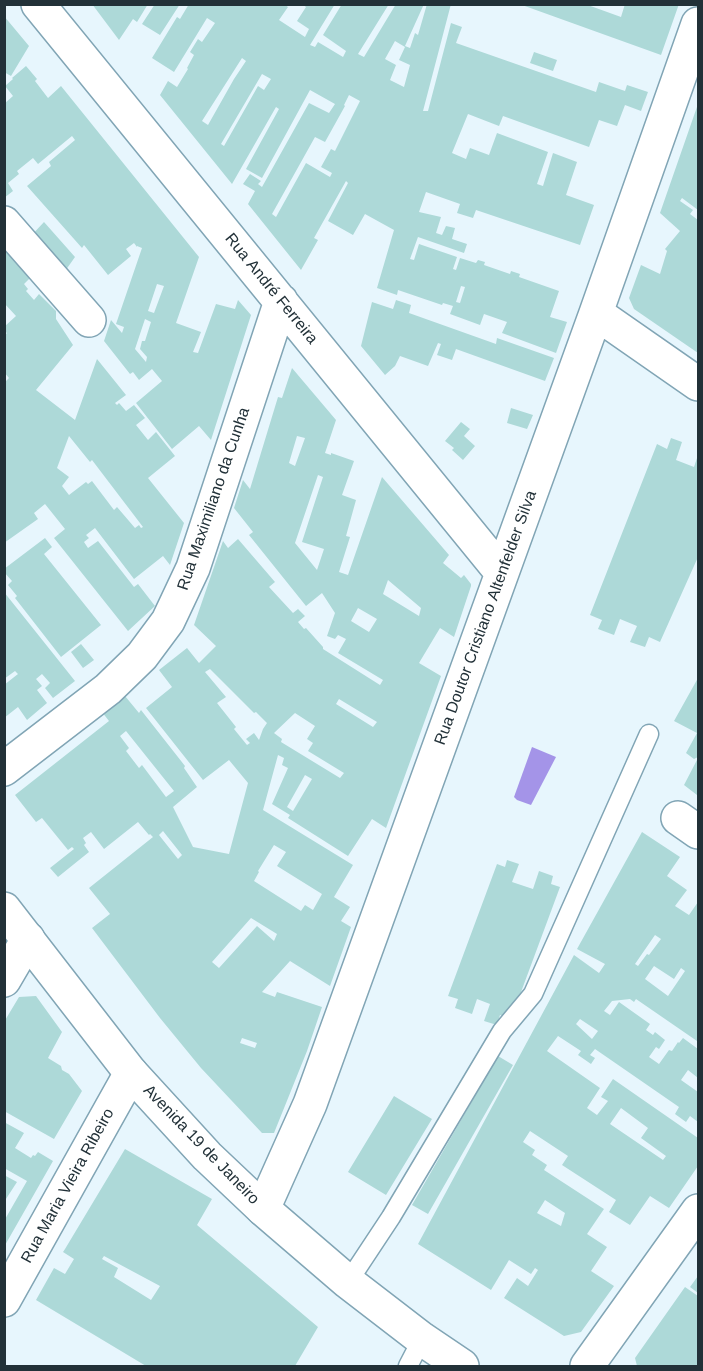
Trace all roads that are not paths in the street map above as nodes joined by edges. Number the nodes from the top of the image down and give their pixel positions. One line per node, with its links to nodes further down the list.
1 (38, 4): 4 (street, Rua André Ferreira)
2 (699, 24): 5 (street, Rua Doutor Cristiano Altenfelder Silva)
3 (4, 223): 6 (street)
4 (281, 301): 8 (street, Rua André Ferreira); 10 (street, Rua Maximiliano da Cunha)
5 (596, 313): 7 (street); 8 (street, Rua Doutor Cristiano Altenfelder Silva)
6 (89, 320)
7 (699, 384)
8 (502, 573): 15 (street, Rua Doutor Cristiano Altenfelder Silva)
9 (649, 734): 17 (lane)
10 (4, 769)
11 (4, 909): 12 (street, Avenida 19 de Janeiro)
12 (28, 939): 13 (street); 14 (street, Avenida 19 de Janeiro)
13 (4, 980)
14 (132, 1073): 15 (street, Avenida 19 de Janeiro); 18 (street, Rua Maria Vieira Ribeiro)
15 (263, 1209): 17 (street, Avenida 19 de Janeiro)
16 (699, 1211): 21 (street)
17 (348, 1282): 19 (street, Avenida 19 de Janeiro)
18 (4, 1300)
19 (415, 1353): 20 (street, Avenida 19 de Janeiro)
20 (462, 1366)
21 (587, 1366)

